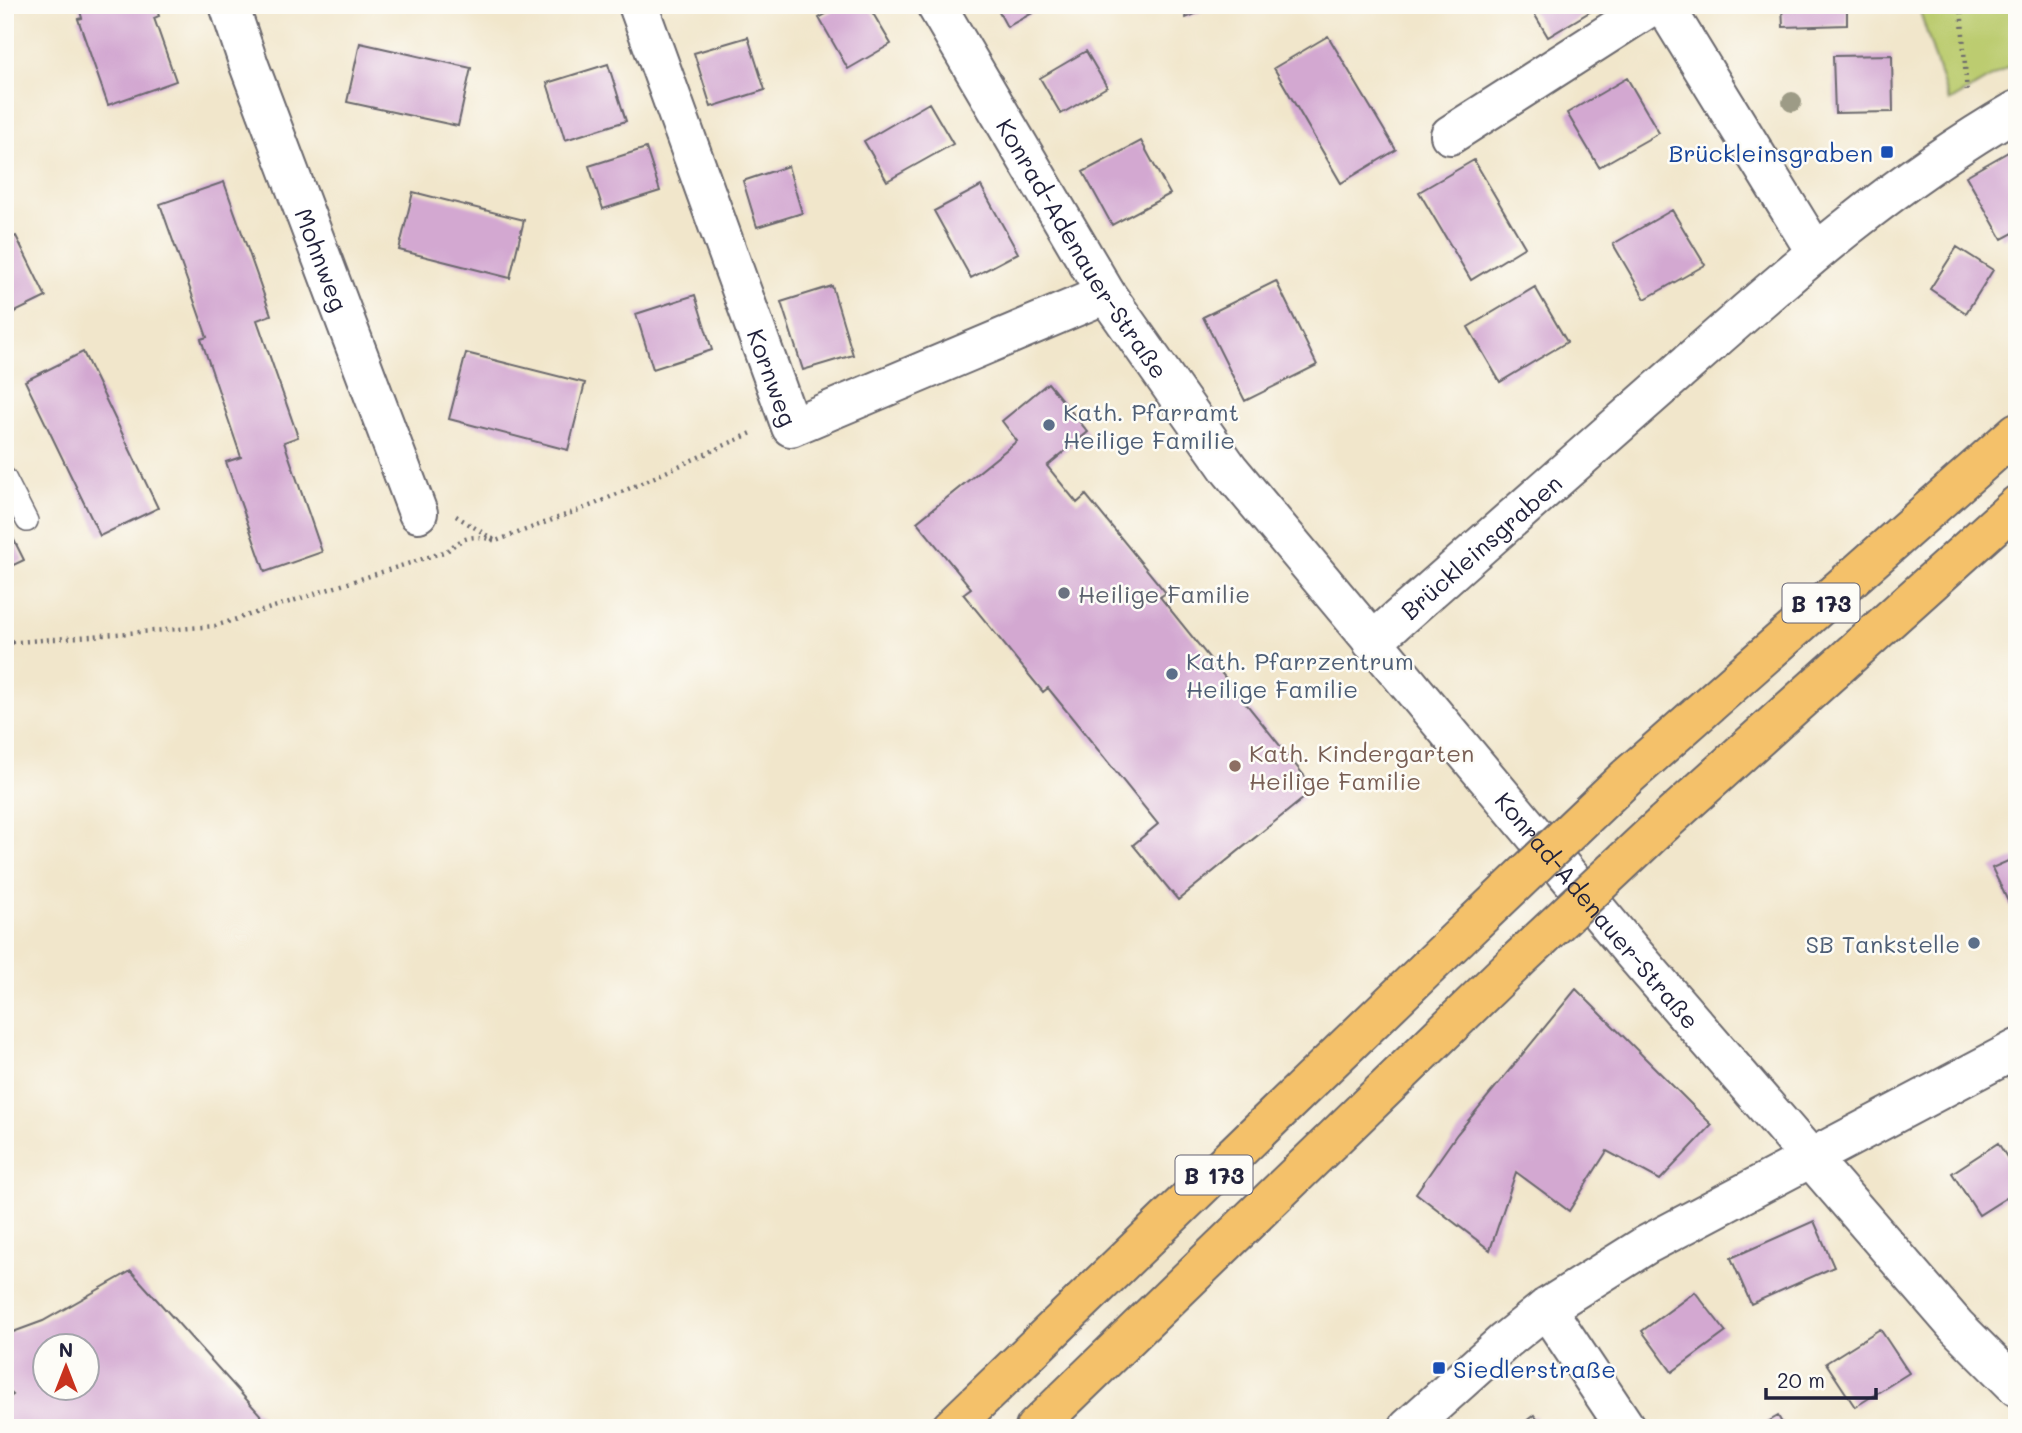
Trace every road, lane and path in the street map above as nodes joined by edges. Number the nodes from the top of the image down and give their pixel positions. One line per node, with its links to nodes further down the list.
1 (229, 5): 16 (street, Mohnweg)
2 (638, 5): 12 (street, Kornweg)
3 (936, 5): 11 (street, Konrad-Adenauer-Straße)
4 (1653, 5): 8 (street)
5 (1664, 5): 10 (street)
6 (1961, 5): 9 (path)
7 (2017, 110): 9 (street, Brückleinsgraben)
8 (1450, 135)
9 (1970, 137): 10 (street, Brückleinsgraben)
10 (1815, 251): 19 (street, Brückleinsgraben)
11 (1106, 294): 12 (street, Kornweg); 19 (street, Konrad-Adenauer-Straße)
12 (788, 417): 18 (path)
13 (2017, 432): 25 (highway, B 173, bridge)
14 (5, 478): 17 (lane)
15 (2017, 505): 26 (highway, B 173, bridge)
16 (418, 513): 18 (path)
17 (27, 520)
18 (496, 541): 20 (path)
19 (1373, 642): 22 (street, Konrad-Adenauer-Straße)
20 (5, 643)
21 (2017, 1049): 22 (street)
22 (1810, 1158): 23 (street); 24 (street, Konrad-Adenauer-Straße)
23 (1546, 1308): 27 (street); 28 (street)
24 (2017, 1387)
25 (951, 1428)
26 (1035, 1428)
27 (1409, 1428)
28 (1626, 1428)

